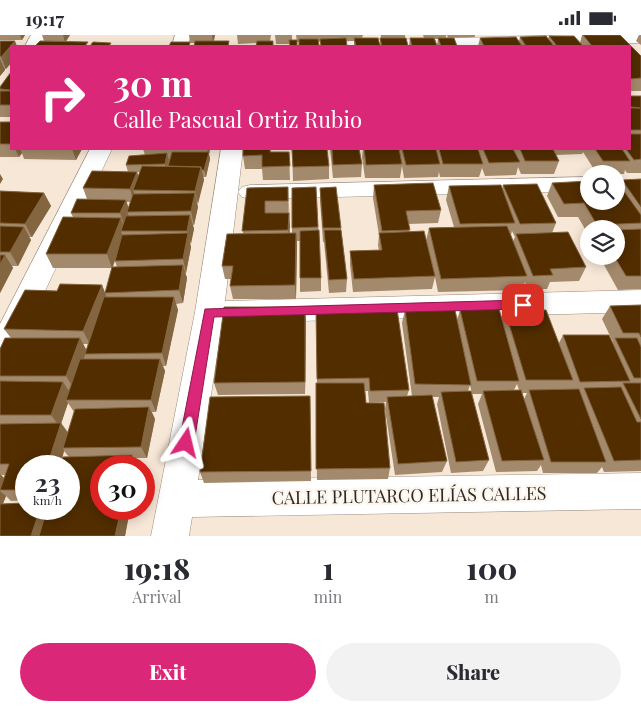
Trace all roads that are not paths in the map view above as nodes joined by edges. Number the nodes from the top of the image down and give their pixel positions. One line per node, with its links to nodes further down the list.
1 (634, 38): 2 (street); 4 (street)
2 (376, 40): 3 (street)
3 (354, 45)
4 (641, 54)
5 (101, 150): 11 (street)
6 (232, 150): 8 (street)
7 (580, 184): 8 (street)
8 (227, 193): 10 (street)
9 (641, 301): 10 (street)
10 (209, 313): 13 (street)
11 (0, 354)
12 (641, 491): 13 (street, CALLE PLUTARCO ELÍAS CALLES)
13 (177, 499): 14 (street)
14 (170, 536)

